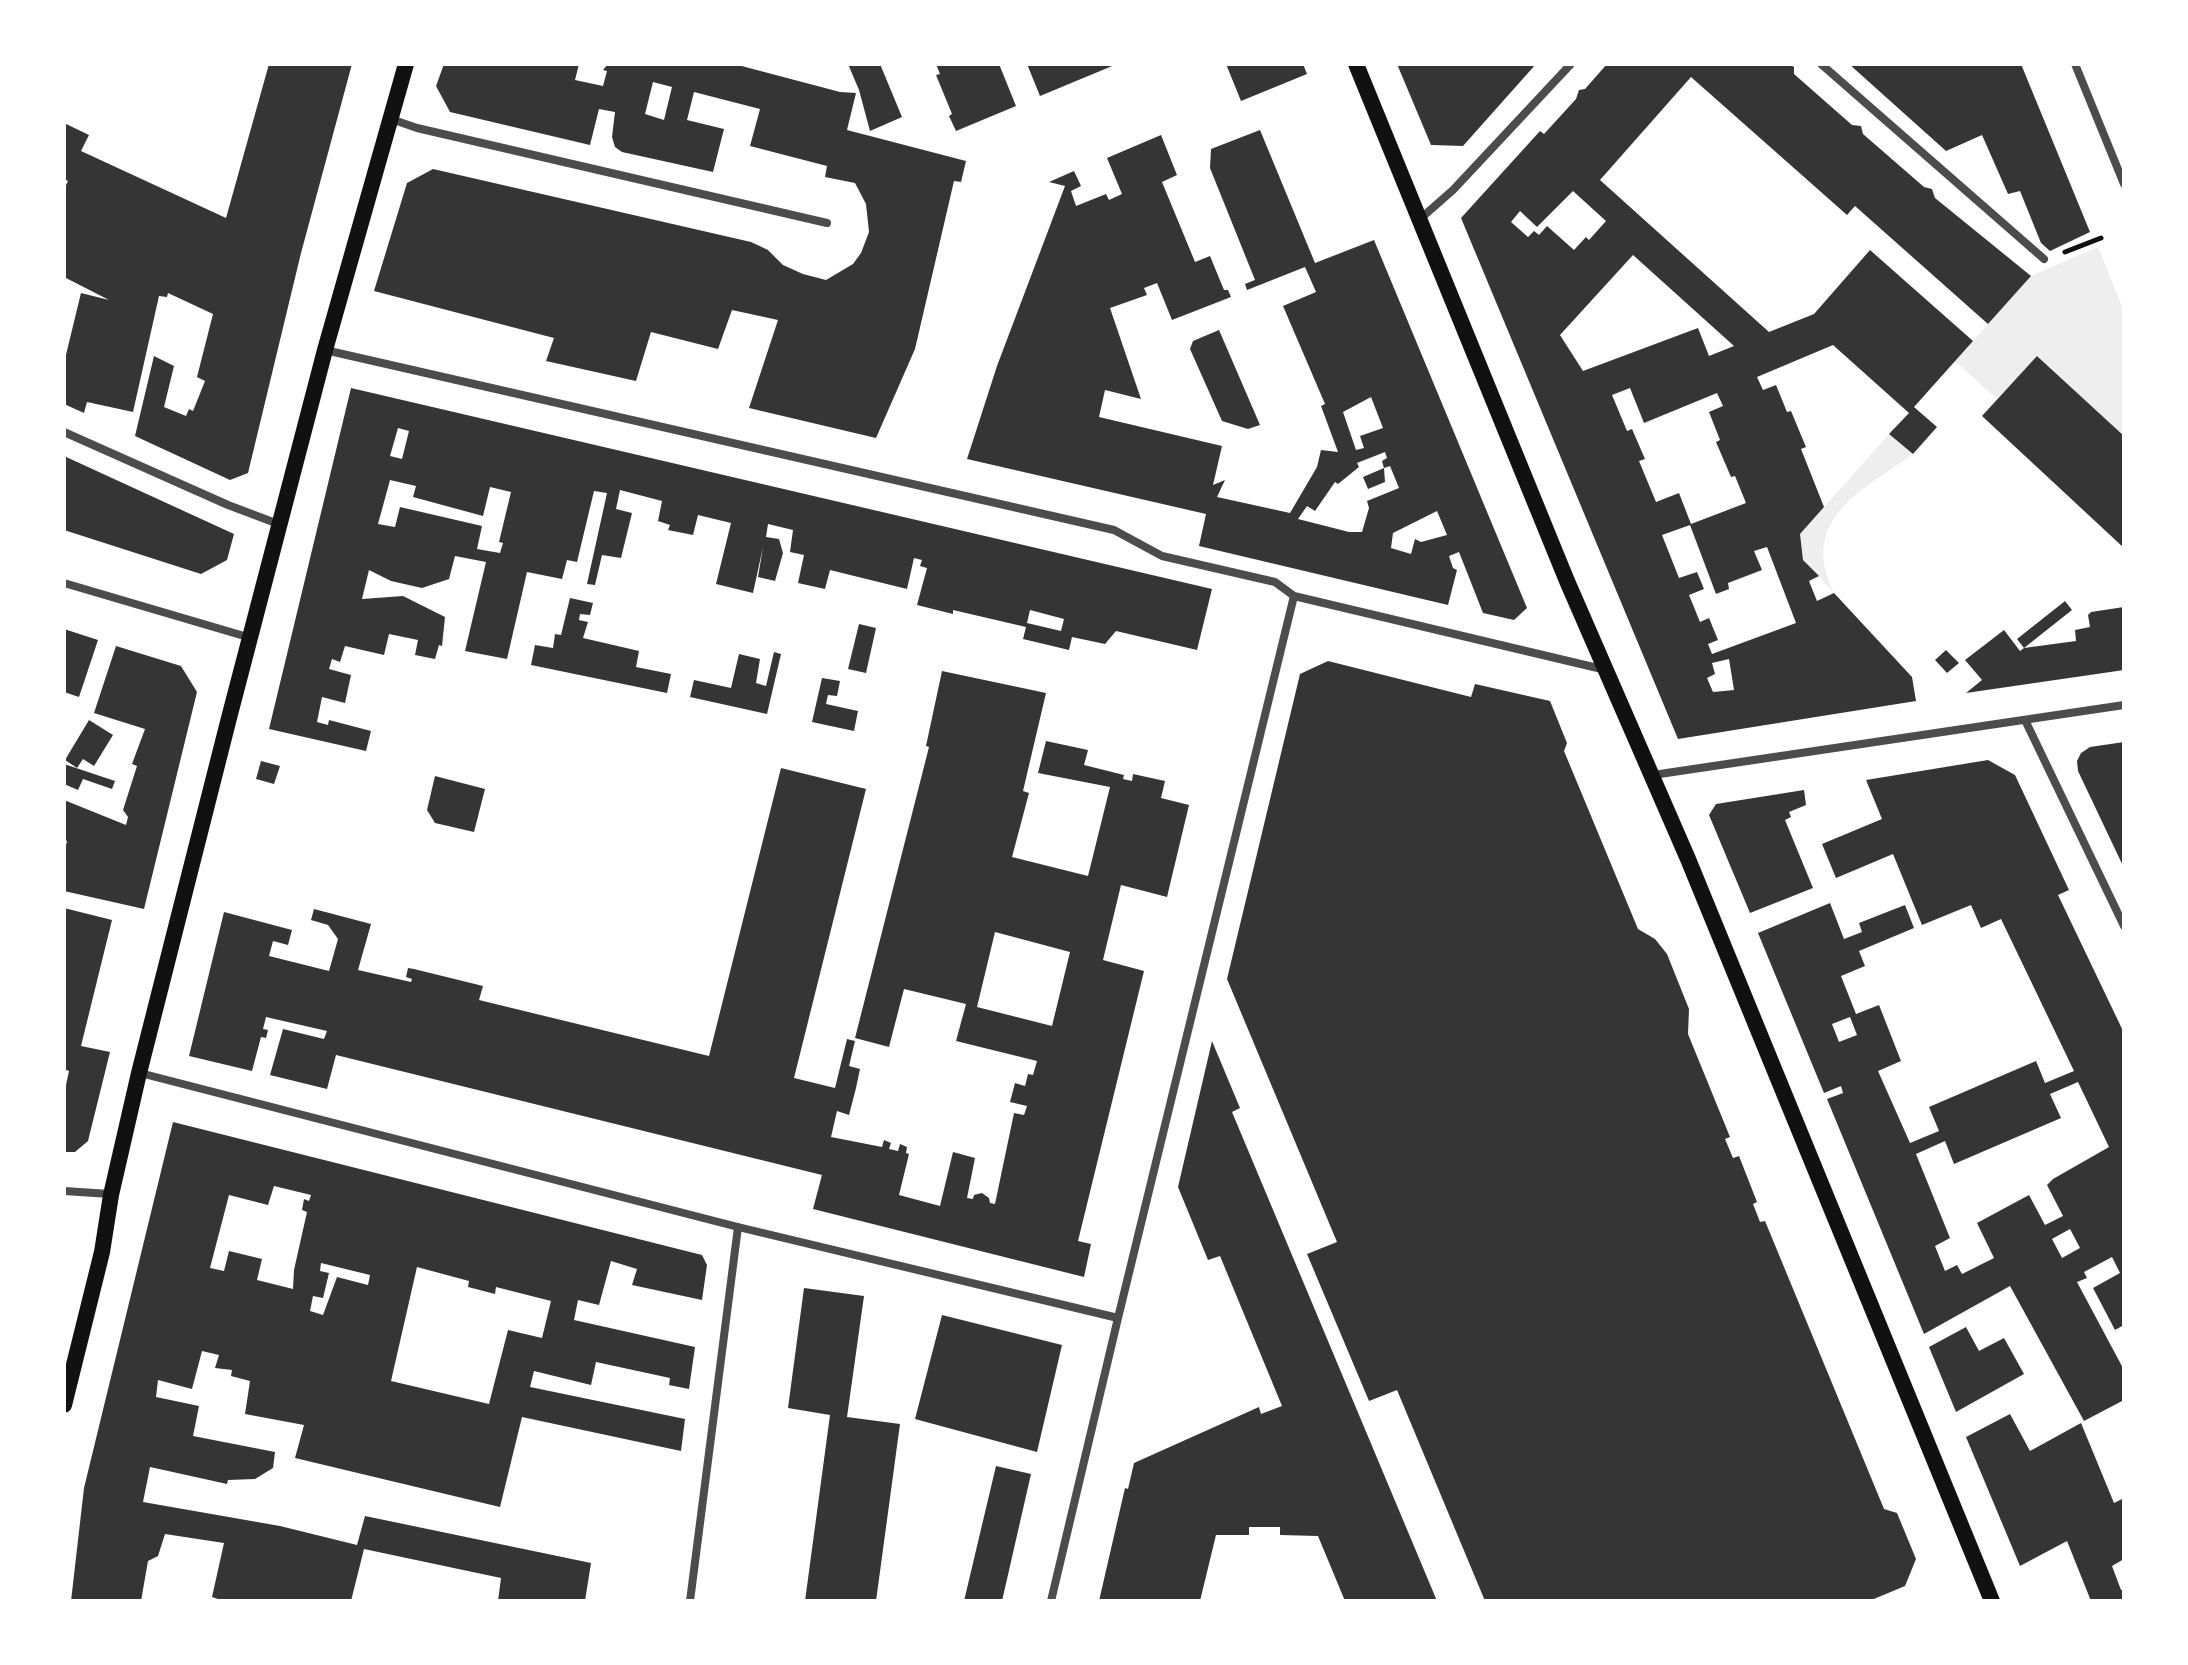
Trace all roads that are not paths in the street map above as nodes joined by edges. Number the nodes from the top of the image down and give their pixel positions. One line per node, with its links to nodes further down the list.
1 (406, 64): 6 (main road)
2 (1356, 64): 8 (main road)
3 (1571, 64): 8 (street)
4 (1821, 64): 10 (street)
5 (2075, 64): 7 (street)
6 (391, 119): 9 (street); 11 (main road)
7 (2124, 184)
8 (1420, 219): 17 (main road)
9 (827, 223)
10 (2044, 259)
11 (325, 350): 13 (main road); 15 (street)
12 (64, 432): 13 (street)
13 (281, 525): 16 (main road)
14 (64, 583): 16 (street)
15 (1294, 596): 17 (street); 26 (street)
16 (251, 638): 22 (main road)
17 (1607, 670): 20 (main road)
18 (2124, 705): 19 (street)
19 (2025, 720): 20 (street); 21 (street)
20 (1653, 775): 30 (main road)
21 (2124, 926)
22 (139, 1073): 24 (main road); 25 (street)
23 (64, 1191): 24 (street)
24 (111, 1195): 27 (main road)
25 (738, 1227): 26 (street); 28 (street)
26 (1118, 1318): 29 (street)
27 (64, 1405)
28 (690, 1601)
29 (1051, 1601)
30 (1992, 1601)

